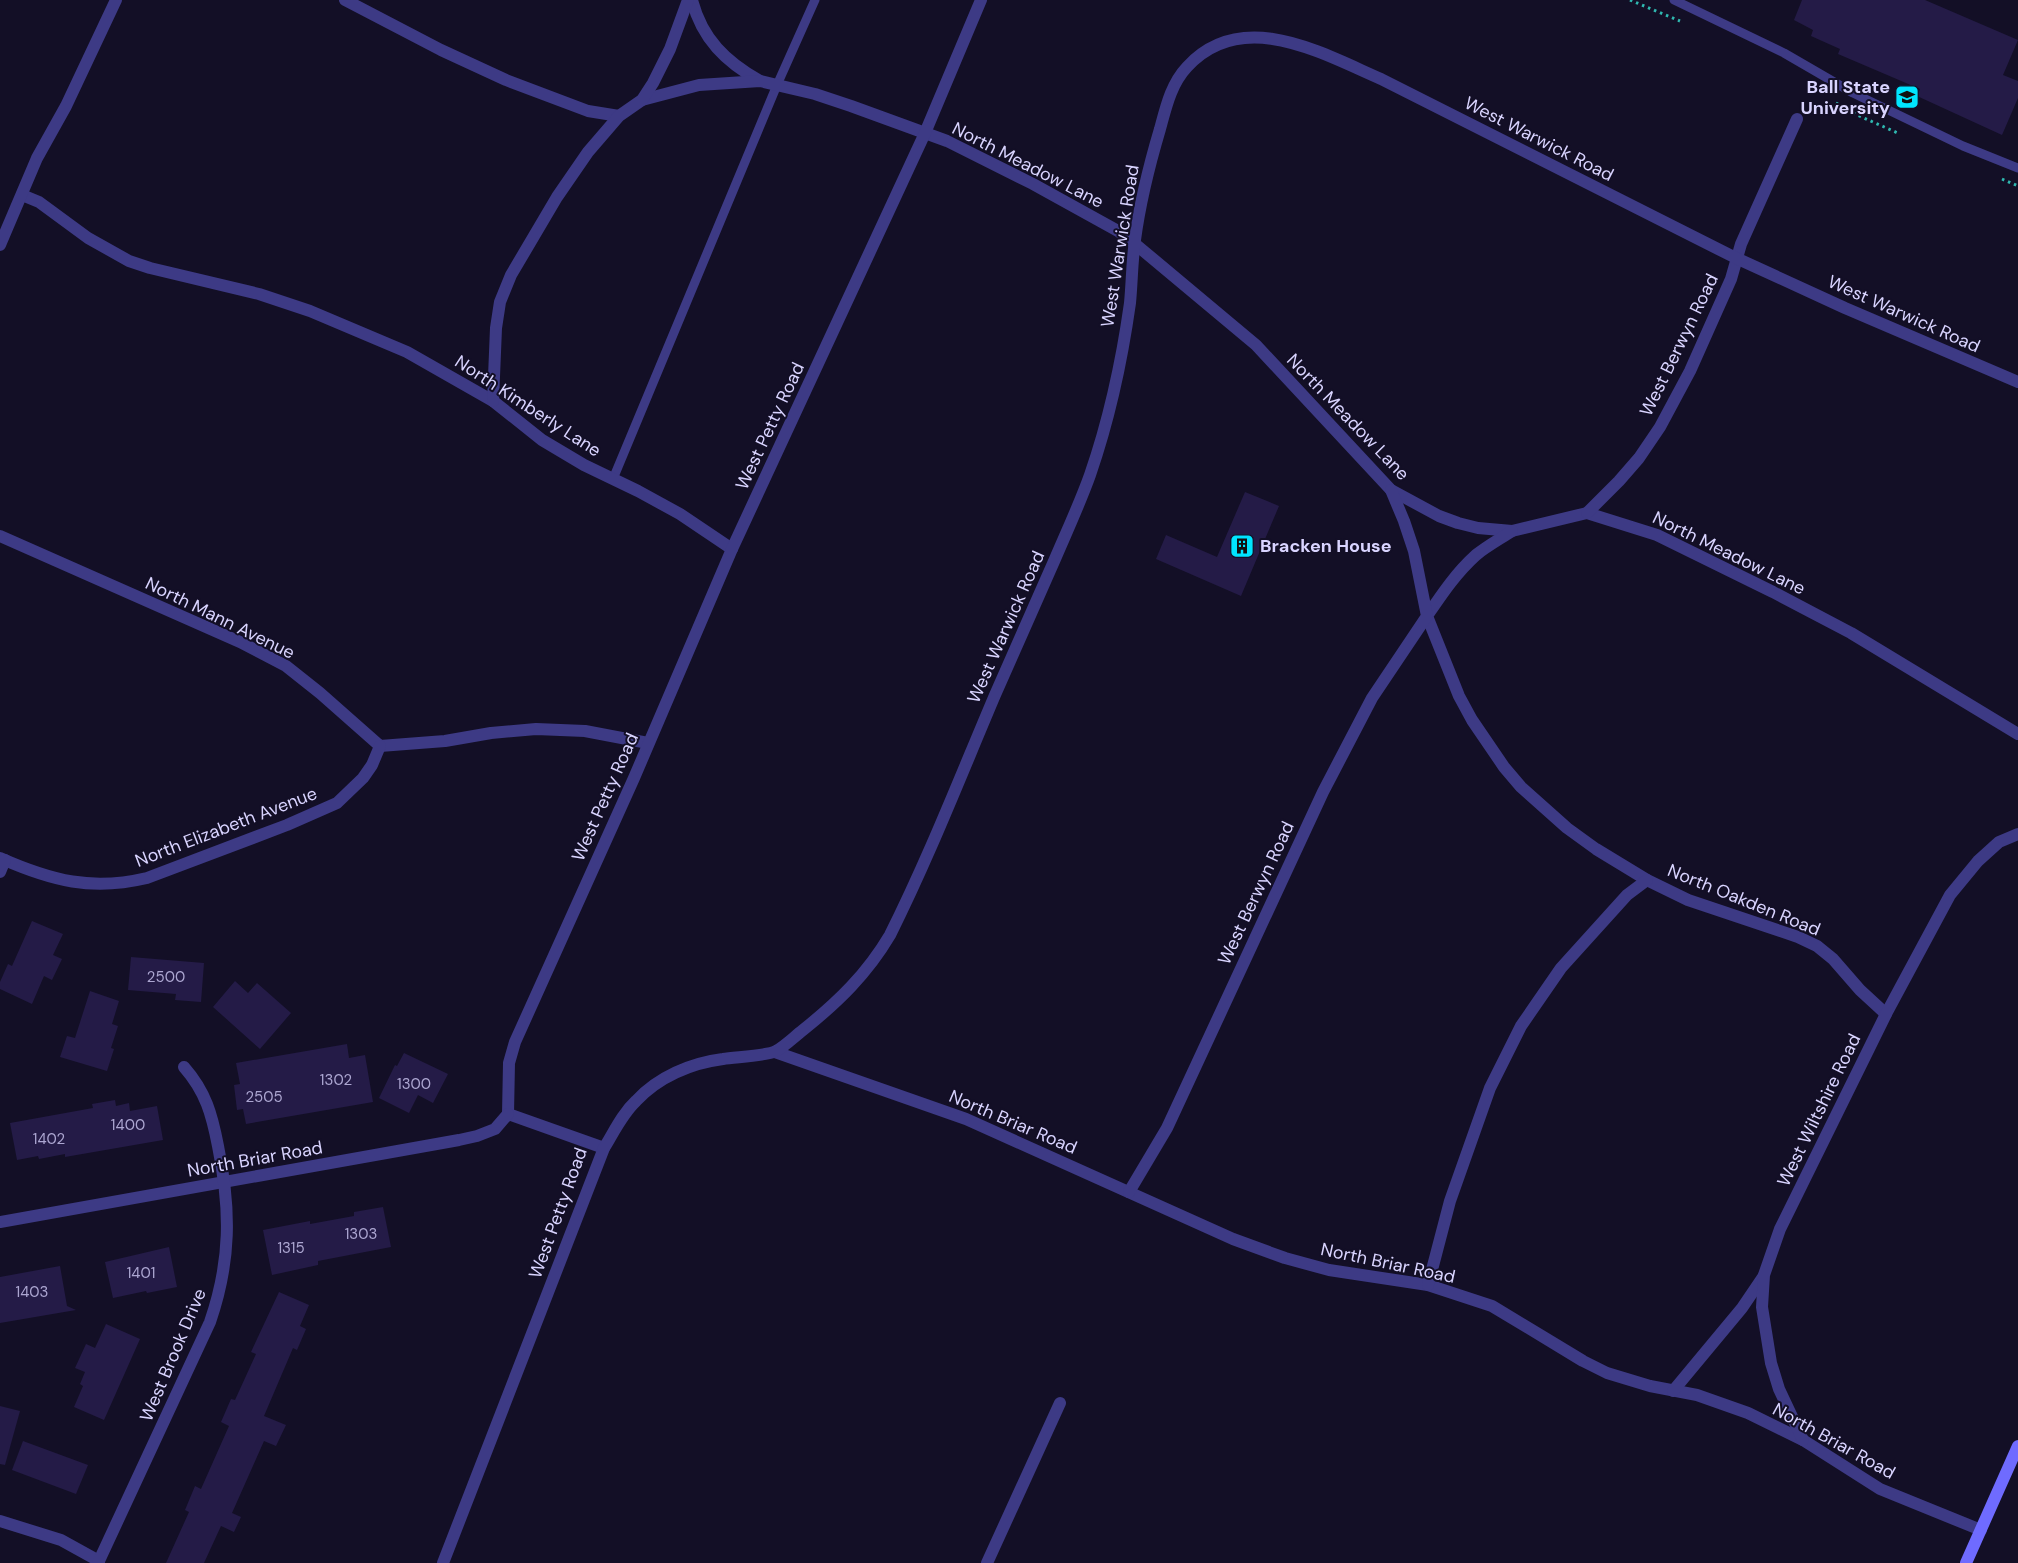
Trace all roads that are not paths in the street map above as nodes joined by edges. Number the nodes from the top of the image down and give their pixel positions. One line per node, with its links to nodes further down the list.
1 (116, 0): 14 (street)
2 (345, 0): 10 (street)
3 (690, 0): 7 (street); 9 (street)
4 (815, 0): 8 (lane)
5 (981, 0): 12 (street, West Petty Road)
6 (1674, 0): 13 (lane)
7 (760, 81): 8 (street, North Meadow Lane); 9 (street)
8 (777, 85): 12 (street, North Meadow Lane); 20 (lane)
9 (642, 100): 10 (street)
10 (619, 116): 19 (street)
11 (1797, 119): 17 (street, West Berwyn Road)
12 (926, 133): 15 (street, North Meadow Lane); 25 (street, West Petty Road)
13 (2018, 168)
14 (22, 195): 16 (street); 19 (street, North Kimberly Lane)
15 (1134, 243): 17 (street, West Warwick Road); 21 (street, North Meadow Lane); 34 (street, West Warwick Road)
16 (0, 245)
17 (1736, 258): 18 (street, West Warwick Road); 22 (street, West Berwyn Road)
18 (2018, 382)
19 (493, 401): 20 (street, North Kimberly Lane)
20 (613, 479): 25 (street, North Kimberly Lane)
21 (1391, 490): 23 (street, North Meadow Lane); 26 (street)
22 (1587, 513): 23 (street, North Meadow Lane); 27 (street, North Meadow Lane)
23 (1512, 531): 26 (street, West Berwyn Road)
24 (0, 536): 29 (street, North Mann Avenue)
25 (732, 550): 28 (street, West Petty Road)
26 (1427, 616): 32 (street, North Oakden Road); 39 (street, West Berwyn Road)
27 (2018, 734)
28 (648, 743): 29 (street); 36 (street, West Petty Road)
29 (380, 746): 31 (street, North Elizabeth Avenue)
30 (2018, 834): 33 (street, West Wiltshire Road)
31 (2, 864)
32 (1646, 880): 33 (street, North Oakden Road); 42 (street)
33 (1886, 1014): 41 (street, West Wiltshire Road)
34 (775, 1052): 37 (street); 39 (street, North Briar Road)
35 (184, 1067): 38 (street, West Brook Drive)
36 (508, 1114): 37 (street, West Petty Road); 38 (street, North Briar Road)
37 (604, 1148): 50 (street, West Petty Road)
38 (226, 1182): 40 (street, North Briar Road); 49 (street, West Brook Drive)
39 (1130, 1192): 42 (street, North Briar Road)
40 (0, 1222)
41 (1764, 1275): 43 (street); 45 (street, West Wiltshire Road)
42 (1428, 1285): 43 (street, North Briar Road)
43 (1673, 1390): 45 (street, North Briar Road)
44 (1060, 1403): 51 (street)
45 (1802, 1440): 48 (street, North Briar Road)
46 (2018, 1446): 48 (street)
47 (0, 1521): 49 (street)
48 (1981, 1530): 52 (street)
49 (99, 1562)
50 (443, 1563)
51 (987, 1563)
52 (1966, 1563)

